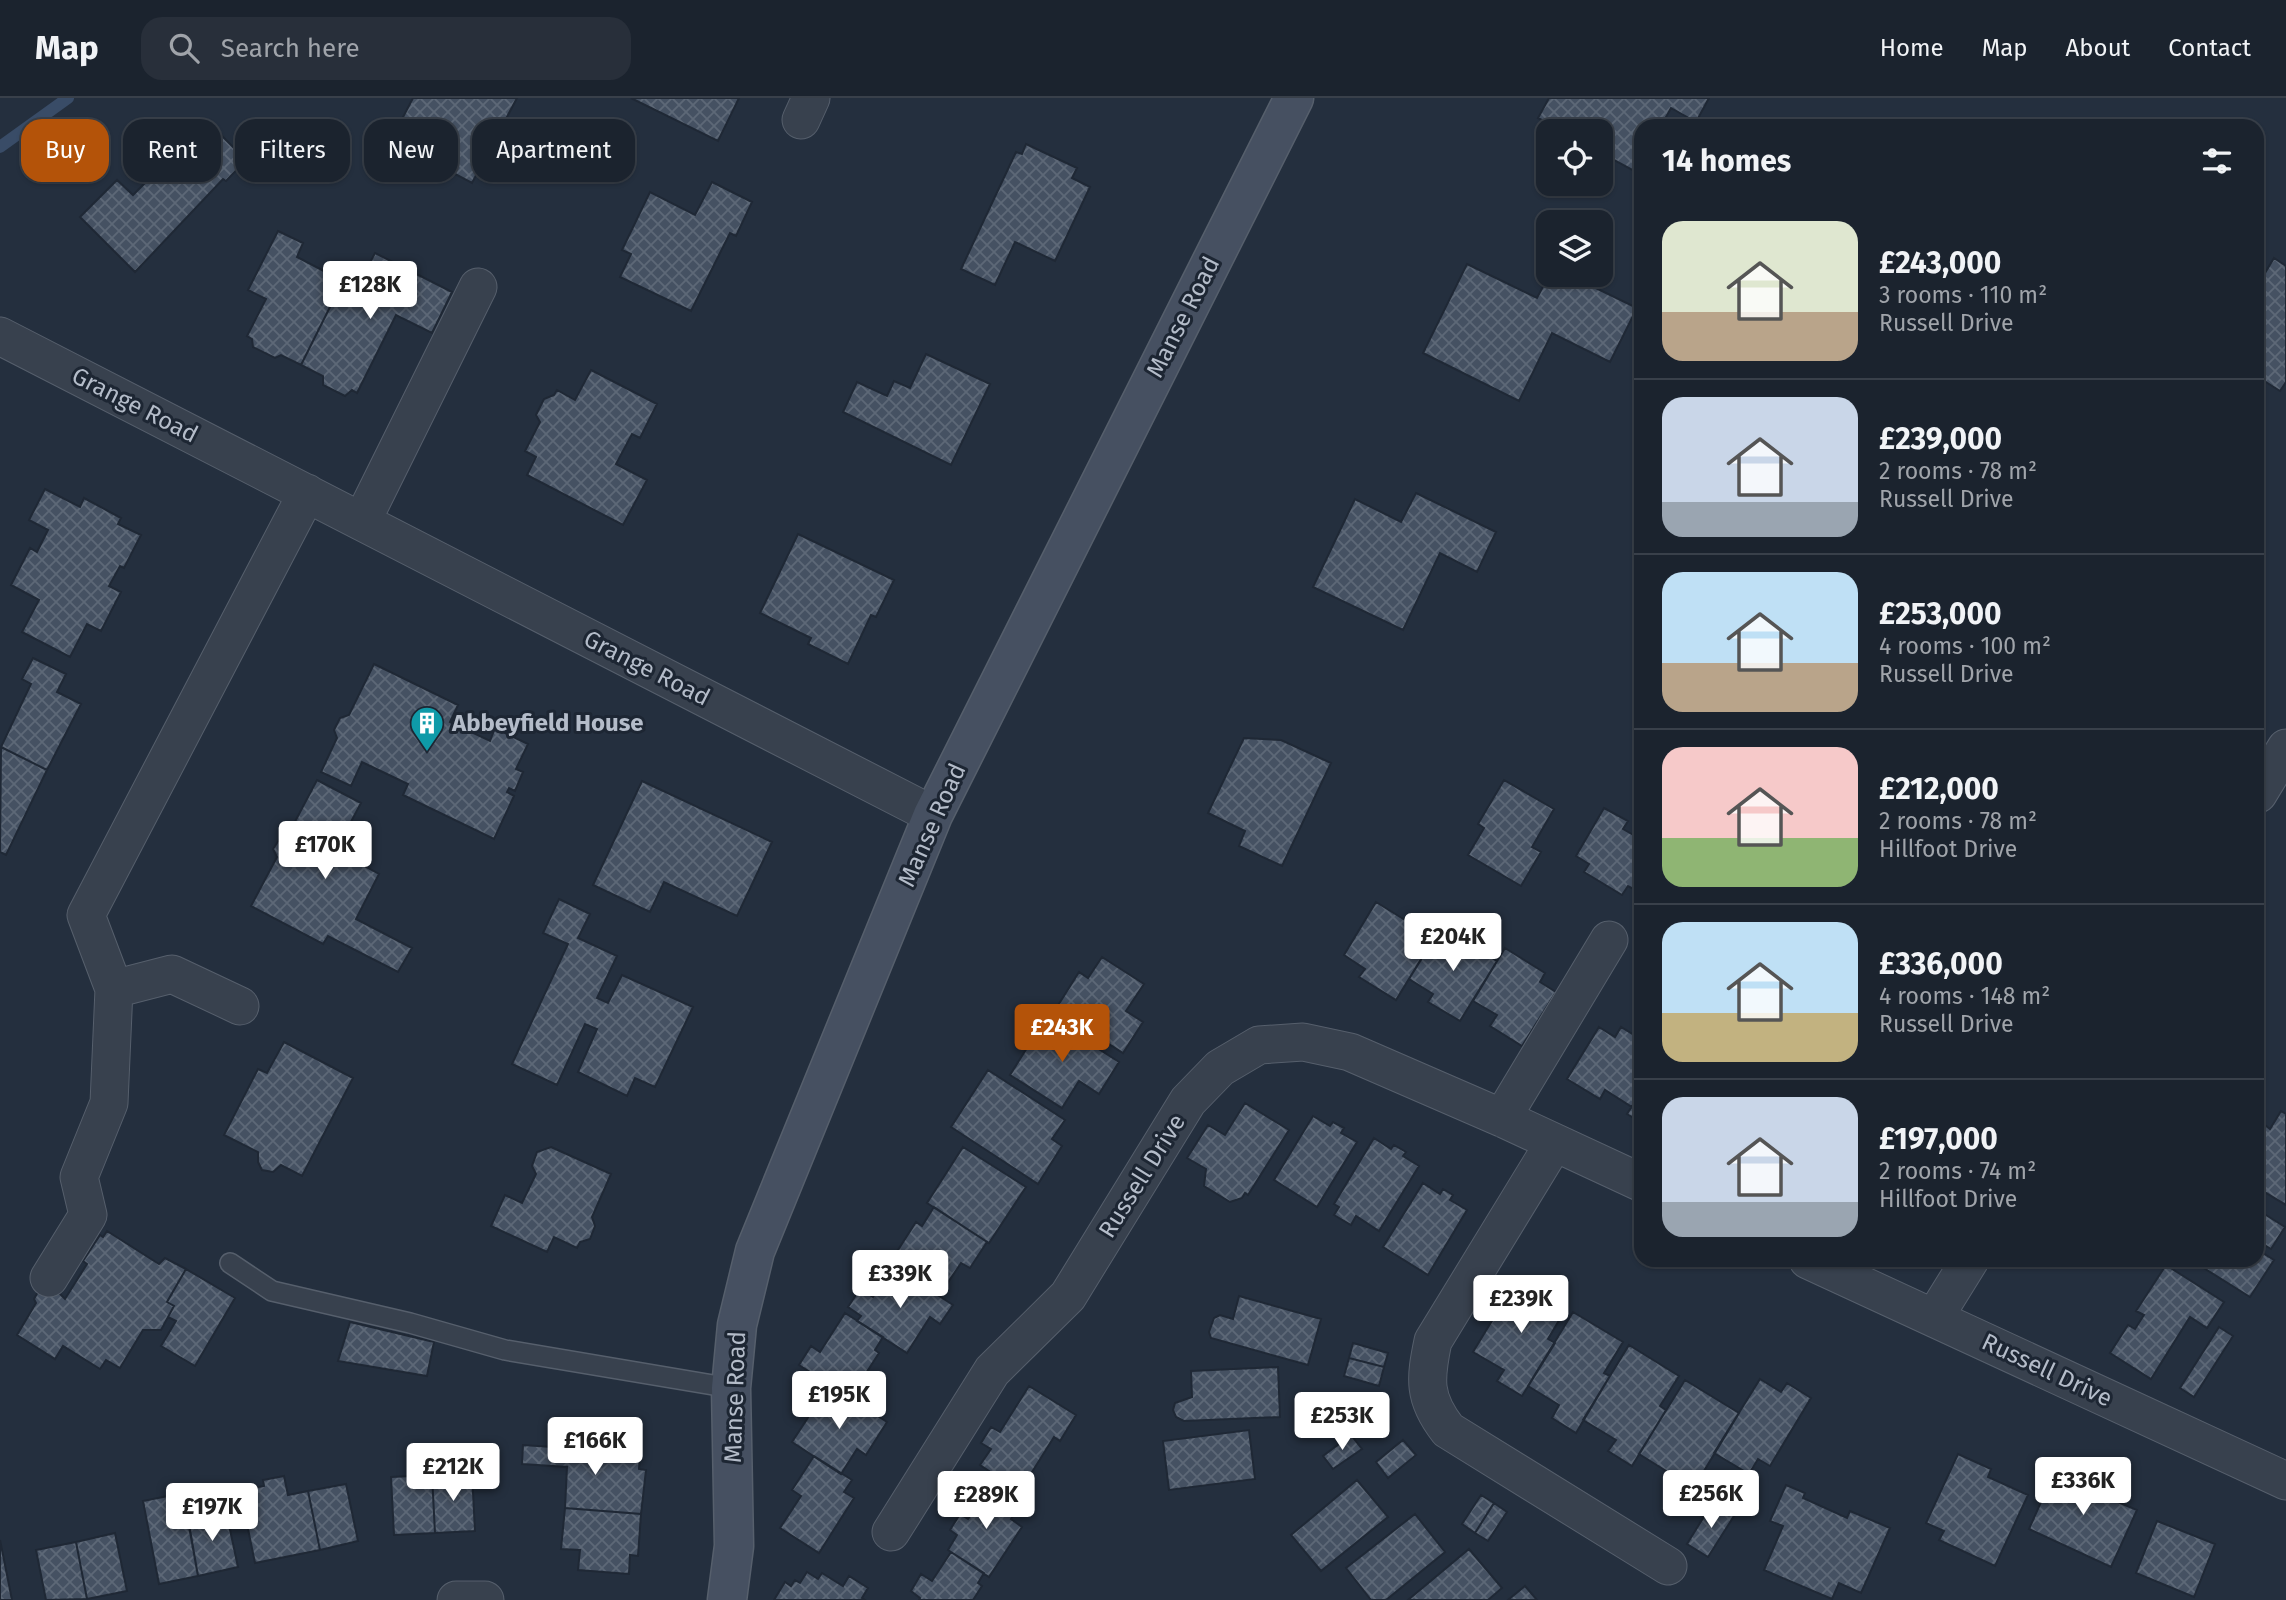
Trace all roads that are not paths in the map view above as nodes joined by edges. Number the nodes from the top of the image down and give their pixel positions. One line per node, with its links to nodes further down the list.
1 (1294, 98): 8 (street, Manse Road)
2 (478, 287): 5 (street)
3 (0, 336): 4 (street, Grange Road)
4 (307, 493): 5 (street, Grange Road); 10 (street)
5 (362, 521): 8 (street, Grange Road)
6 (2286, 748): 7 (street)
7 (2264, 784)
8 (933, 815): 20 (street, Manse Road)
9 (1609, 940): 12 (street)
10 (114, 989): 11 (street); 18 (street)
11 (240, 1006)
12 (1502, 1118): 13 (street, Russell Drive); 22 (street, Russell Drive)
13 (1555, 1143): 14 (street, Russell Drive); 23 (street)
14 (1634, 1179)
15 (230, 1263): 20 (lane)
16 (1823, 1267): 19 (street, Russell Drive)
17 (1966, 1267): 19 (street)
18 (49, 1278)
19 (1934, 1318): 21 (street, Russell Drive)
20 (731, 1388): 26 (street, Manse Road)
21 (2286, 1481)
22 (891, 1532)
23 (1668, 1566)
24 (456, 1600): 25 (street)
25 (485, 1600)
26 (727, 1600)

